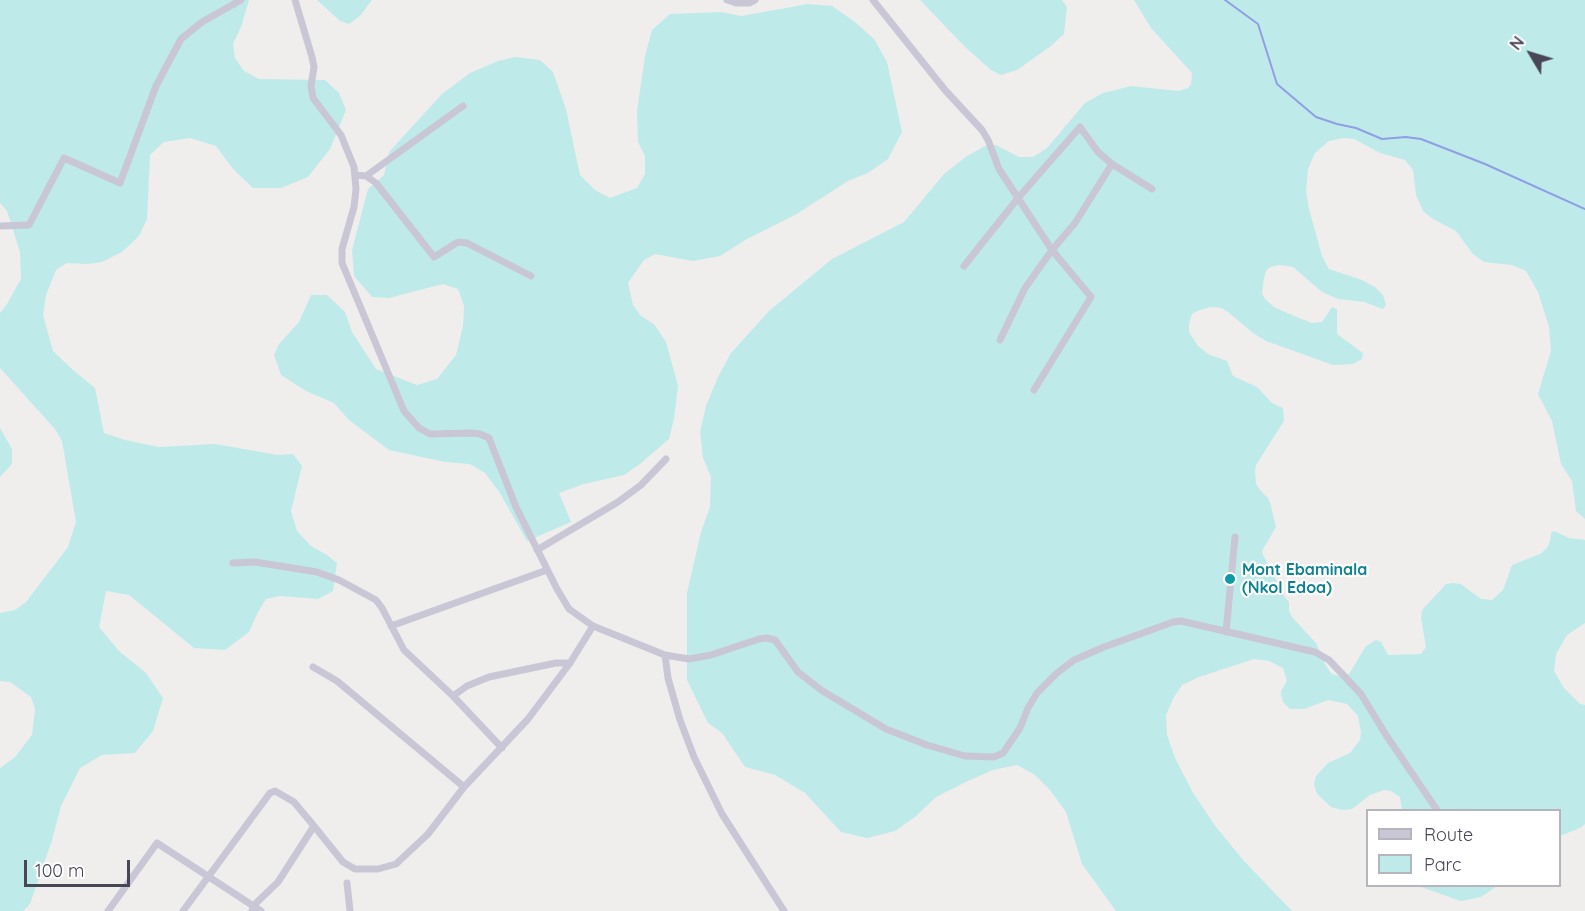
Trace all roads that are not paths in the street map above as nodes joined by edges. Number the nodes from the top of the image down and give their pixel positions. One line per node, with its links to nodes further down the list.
1 (242, 0): 12 (street)
2 (295, 0): 8 (street)
3 (727, 0): 4 (street)
4 (755, 0)
5 (873, 0): 11 (street)
6 (463, 106): 9 (street)
7 (1112, 164): 10 (street); 11 (street); 13 (street)
8 (355, 175): 9 (street); 20 (street)
9 (366, 176): 15 (street)
10 (1152, 189)
11 (1018, 198): 13 (street); 14 (street)
12 (0, 226)
13 (1052, 250): 16 (street); 17 (street)
14 (964, 266)
15 (531, 276)
16 (1000, 340)
17 (1034, 390)
18 (666, 459): 20 (street)
19 (1235, 537): 25 (street)
20 (537, 550): 22 (street)
21 (233, 563): 23 (street)
22 (547, 570): 23 (street); 24 (street)
23 (391, 626): 29 (street)
24 (593, 626): 26 (street); 27 (street)
25 (1226, 632): 26 (street); 32 (street)
26 (665, 655): 41 (street)
27 (570, 663): 29 (street); 30 (street)
28 (313, 667): 31 (street)
29 (453, 696): 30 (street)
30 (502, 747): 31 (street)
31 (464, 788): 33 (street)
32 (1436, 809)
33 (314, 826): 34 (street); 36 (street)
34 (208, 877): 36 (street); 37 (street); 38 (street)
35 (347, 883): 40 (street)
36 (253, 909): 39 (street)
37 (108, 911)
38 (183, 911)
39 (261, 911)
40 (350, 911)
41 (784, 911)

